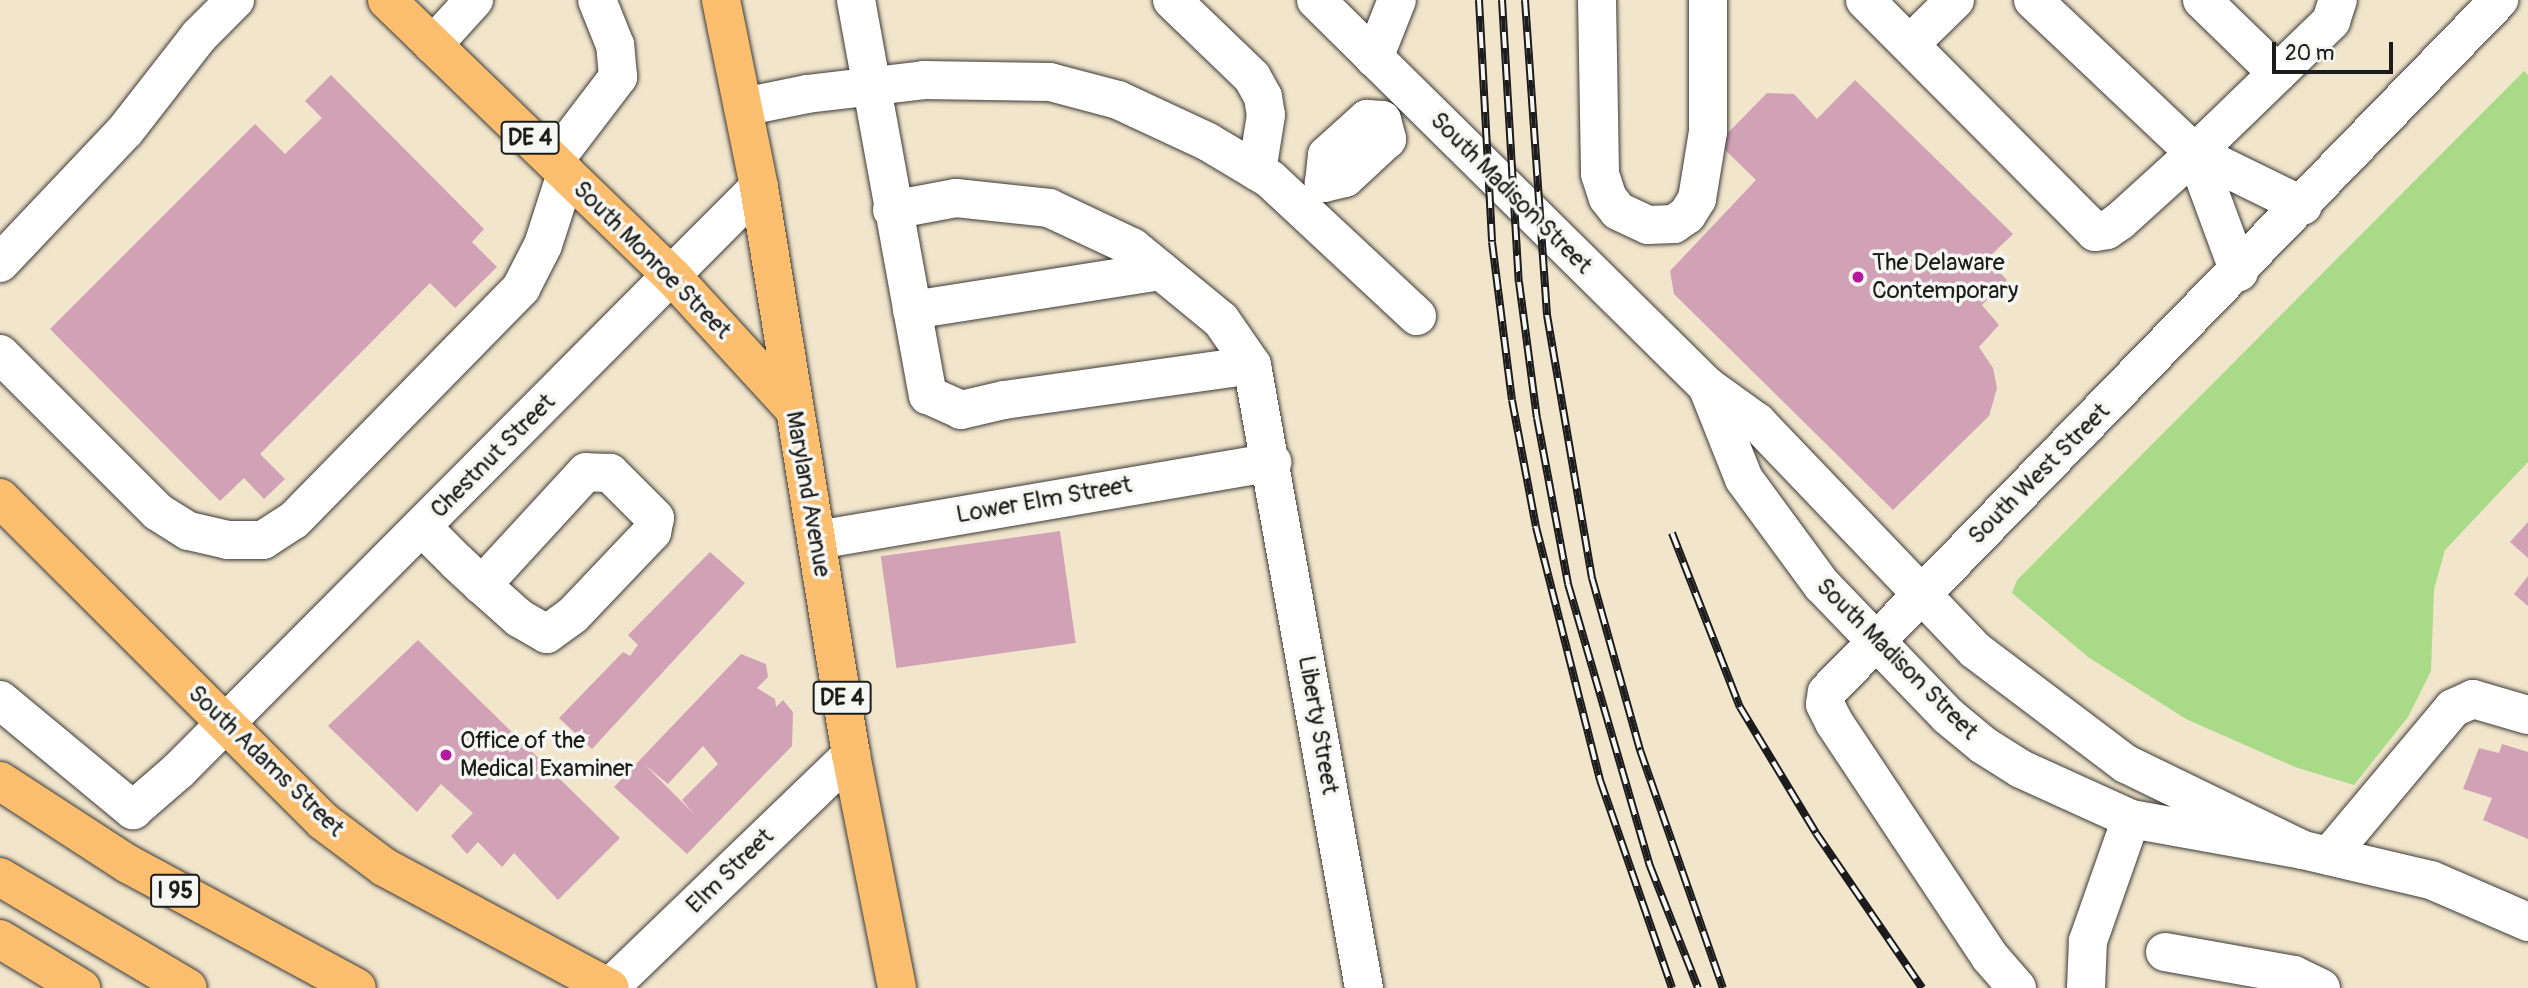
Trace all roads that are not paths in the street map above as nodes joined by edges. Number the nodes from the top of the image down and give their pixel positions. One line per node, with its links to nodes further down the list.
1 (236, 0): 32 (street)
2 (387, 0): 19 (main road, South Monroe Street / DE 4)
3 (474, 0): 19 (street)
4 (597, 0): 26 (street)
5 (721, 0): 24 (main road, Maryland Avenue / DE 4)
6 (856, 0): 22 (street)
7 (1172, 0): 27 (street)
8 (1316, 0): 20 (street, South Madison Street)
9 (1397, 0): 20 (street)
10 (1597, 0): 11 (street)
11 (1708, 0)
12 (1864, 0): 18 (street)
13 (1955, 0): 18 (street)
14 (2033, 0): 25 (street)
15 (2202, 0): 21 (street)
16 (2338, 0): 21 (street)
17 (2499, 0): 30 (street, South West Street)
18 (1910, 44): 25 (street)
19 (433, 45): 26 (main road, South Monroe Street / DE 4)
20 (1374, 58): 23 (street, South Madison Street)
21 (2277, 73): 25 (street)
22 (868, 86): 24 (street); 27 (street); 31 (street)
23 (1408, 91): 29 (street); 40 (street, South Madison Street)
24 (743, 107): 28 (main road, Maryland Avenue / DE 4)
25 (2195, 153): 30 (street); 34 (street)
26 (560, 168): 35 (main road, South Monroe Street / DE 4); 38 (street)
27 (1257, 171): 29 (street)
28 (759, 187): 35 (street, Chestnut Street); 41 (main road, Maryland Avenue / DE 4)
29 (1314, 196): 37 (street)
30 (2303, 206): 34 (street, South West Street)
31 (892, 210): 33 (street); 36 (street)
32 (0, 263)
33 (1161, 271): 36 (street); 39 (street)
34 (2239, 272): 47 (street, South West Street)
35 (672, 276): 41 (main road, South Monroe Street / DE 4); 44 (street, Chestnut Street)
36 (912, 310): 39 (street)
37 (1417, 316)
38 (0, 354)
39 (1252, 365): 42 (street, Liberty Street)
40 (1707, 386): 47 (street, South Madison Street); 48 (street, South Madison Street)
41 (792, 407): 45 (main road, Maryland Avenue / DE 4)
42 (1272, 462): 45 (street, Lower Elm Street); 65 (street, Liberty Street)
43 (0, 498): 51 (main road, South Adams Street)
44 (422, 527): 46 (street); 51 (street, Chestnut Street)
45 (817, 540): 52 (main road, Maryland Avenue / DE 4)
46 (482, 585)
47 (1922, 592): 48 (street, South West Street); 55 (street, South Madison Street)
48 (1874, 639): 54 (street, South Madison Street); 66 (street, South West Street)
49 (0, 700): 51 (street, Chestnut Street)
50 (2528, 715): 55 (street)
51 (225, 723): 63 (main road, South Adams Street)
52 (851, 755): 63 (street, Elm Street); 64 (main road, Maryland Avenue / DE 4)
53 (0, 781): 62 (main road, I 95)
54 (2132, 819): 55 (street, South Madison Street); 67 (street)
55 (2316, 853): 57 (street, South Madison Street)
56 (0, 877): 61 (main road)
57 (2528, 922)
58 (0, 939): 60 (main road)
59 (2165, 952): 68 (street)
60 (80, 988)
61 (188, 988)
62 (357, 988)
63 (609, 988)
64 (897, 988)
65 (1364, 988)
66 (2017, 988)
67 (2086, 988)
68 (2321, 988)

